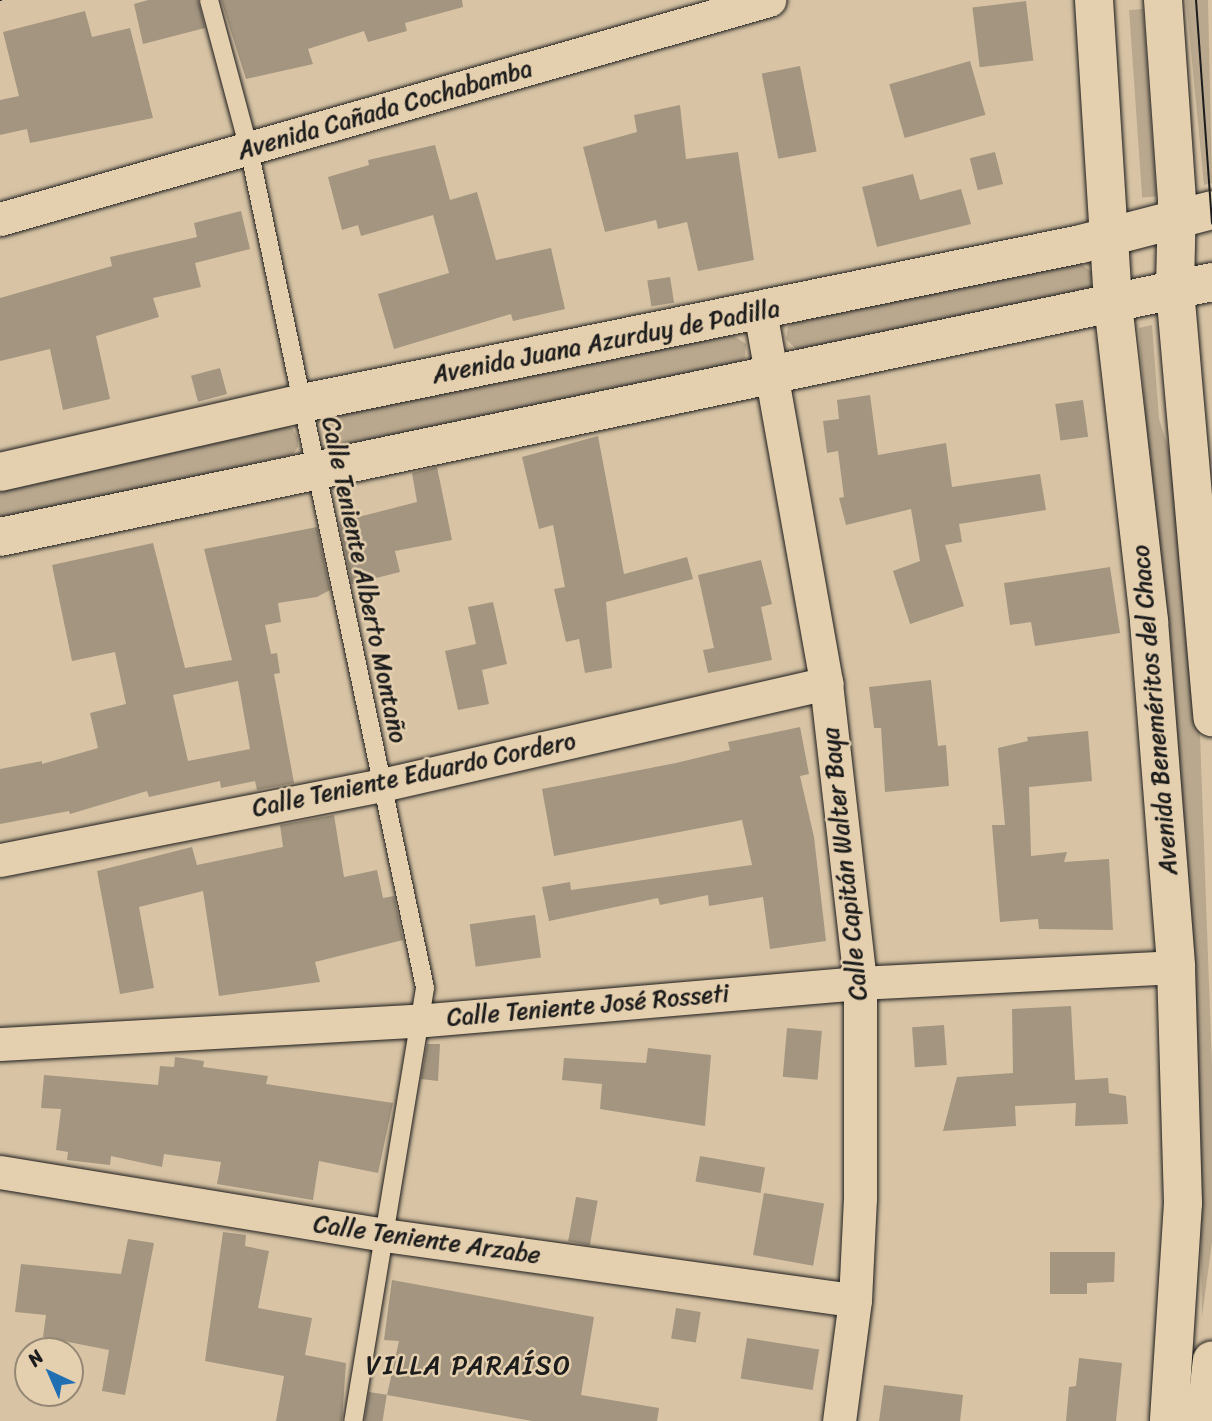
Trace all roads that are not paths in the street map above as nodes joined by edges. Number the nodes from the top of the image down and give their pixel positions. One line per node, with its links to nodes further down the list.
1 (209, 0): 5 (lane, Calle Teniente Alberto Montaño)
2 (769, 0): 5 (street, Avenida Cañada Cochabamba)
3 (1094, 0): 8 (main road, Avenida Beneméritos del Chaco)
4 (1163, 0): 6 (main road)
5 (249, 149): 7 (street, Avenida Cañada Cochabamba); 14 (lane, Calle Teniente Alberto Montaño)
6 (1194, 215): 8 (main road, Avenida Juana Azurduy de Padilla); 10 (main road)
7 (0, 219)
8 (1112, 236): 11 (main road, Avenida Beneméritos del Chaco); 12 (main road, Avenida Juana Azurduy de Padilla)
9 (1212, 282): 10 (main road)
10 (1175, 290): 11 (main road); 19 (main road)
11 (1114, 304): 13 (main road); 22 (main road, Avenida Beneméritos del Chaco)
12 (760, 311): 13 (street, Calle Capitán Walter Baya); 14 (main road, Avenida Juana Azurduy de Padilla)
13 (775, 376): 15 (main road); 18 (street, Calle Capitán Walter Baya)
14 (303, 403): 15 (lane, Calle Teniente Alberto Montaño); 16 (main road, Avenida Juana Azurduy de Padilla)
15 (317, 468): 17 (main road); 20 (lane, Calle Teniente Alberto Montaño)
16 (0, 472)
17 (0, 537)
18 (827, 683): 20 (street, Calle Teniente Eduardo Cordero); 23 (street, Calle Capitán Walter Baya)
19 (1212, 717)
20 (382, 785): 21 (street, Calle Teniente Eduardo Cordero); 24 (lane, Calle Teniente Alberto Montaño)
21 (0, 859)
22 (1176, 967): 23 (street, Calle Teniente José Rosseti); 32 (main road, Avenida Beneméritos del Chaco)
23 (860, 983): 24 (street, Calle Teniente José Rosseti); 28 (street, Calle Capitán Walter Baya)
24 (416, 1021): 25 (street, Calle Teniente José Rosseti); 27 (lane, Calle Teniente Alberto Montaño)
25 (0, 1044)
26 (0, 1172): 27 (street, Calle Teniente Arzabe)
27 (384, 1235): 28 (street, Calle Teniente Arzabe); 30 (lane, Calle Teniente Alberto Montaño)
28 (855, 1300): 31 (street, Calle Capitán Walter Baya)
29 (1212, 1360): 33 (main road)
30 (353, 1421)
31 (839, 1421)
32 (1169, 1421)
33 (1205, 1421)

